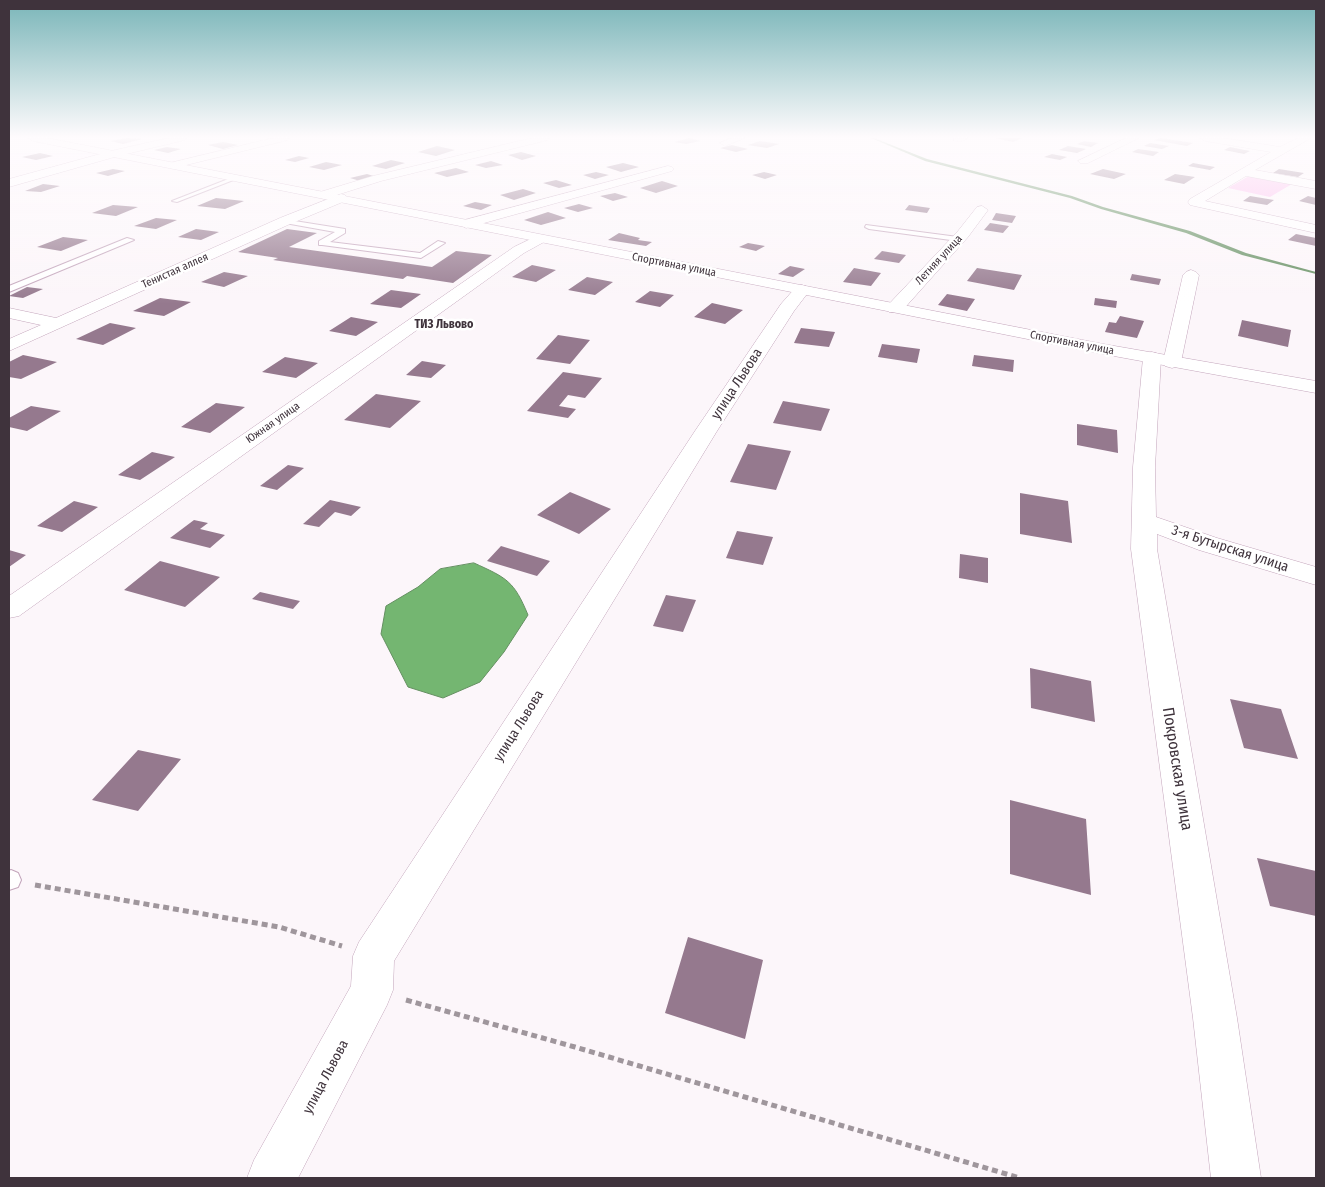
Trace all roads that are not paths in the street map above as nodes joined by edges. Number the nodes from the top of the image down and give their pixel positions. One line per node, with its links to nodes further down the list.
1 (196, 193): 8 (lane)
2 (316, 193): 6 (street, Спортивная улица)
3 (329, 193): 6 (street)
4 (578, 193): 11 (street)
5 (1208, 193): 13 (street)
6 (324, 195): 7 (street, Спортивная улица)
7 (341, 198): 10 (street, Тенистая аллея); 11 (street, Спортивная улица)
8 (175, 201)
9 (982, 210): 15 (street, Летняя улица)
10 (285, 221): 17 (lane); 23 (street, Тенистая аллея)
11 (466, 224): 14 (street, Спортивная улица)
12 (869, 227): 15 (lane)
13 (1316, 229)
14 (539, 239): 20 (street, Спортивная улица); 29 (street, Южная улица)
15 (958, 239): 21 (street, Летняя улица)
16 (130, 240): 19 (lane)
17 (441, 243)
18 (1191, 275): 25 (street, Покровская улица)
19 (9, 289)
20 (802, 290): 21 (street, Спортивная улица); 30 (street, улица Львова)
21 (895, 308): 25 (street, Спортивная улица)
22 (9, 313): 23 (street)
23 (58, 324): 24 (street, Тенистая аллея)
24 (9, 346)
25 (1162, 360): 26 (street, Спортивная улица); 27 (street, Покровская улица)
26 (1316, 387)
27 (1144, 521): 28 (street, 3-я Бутырская улица); 31 (street, Покровская улица)
28 (1316, 576)
29 (9, 609)
30 (272, 1178)
31 (1236, 1178)

